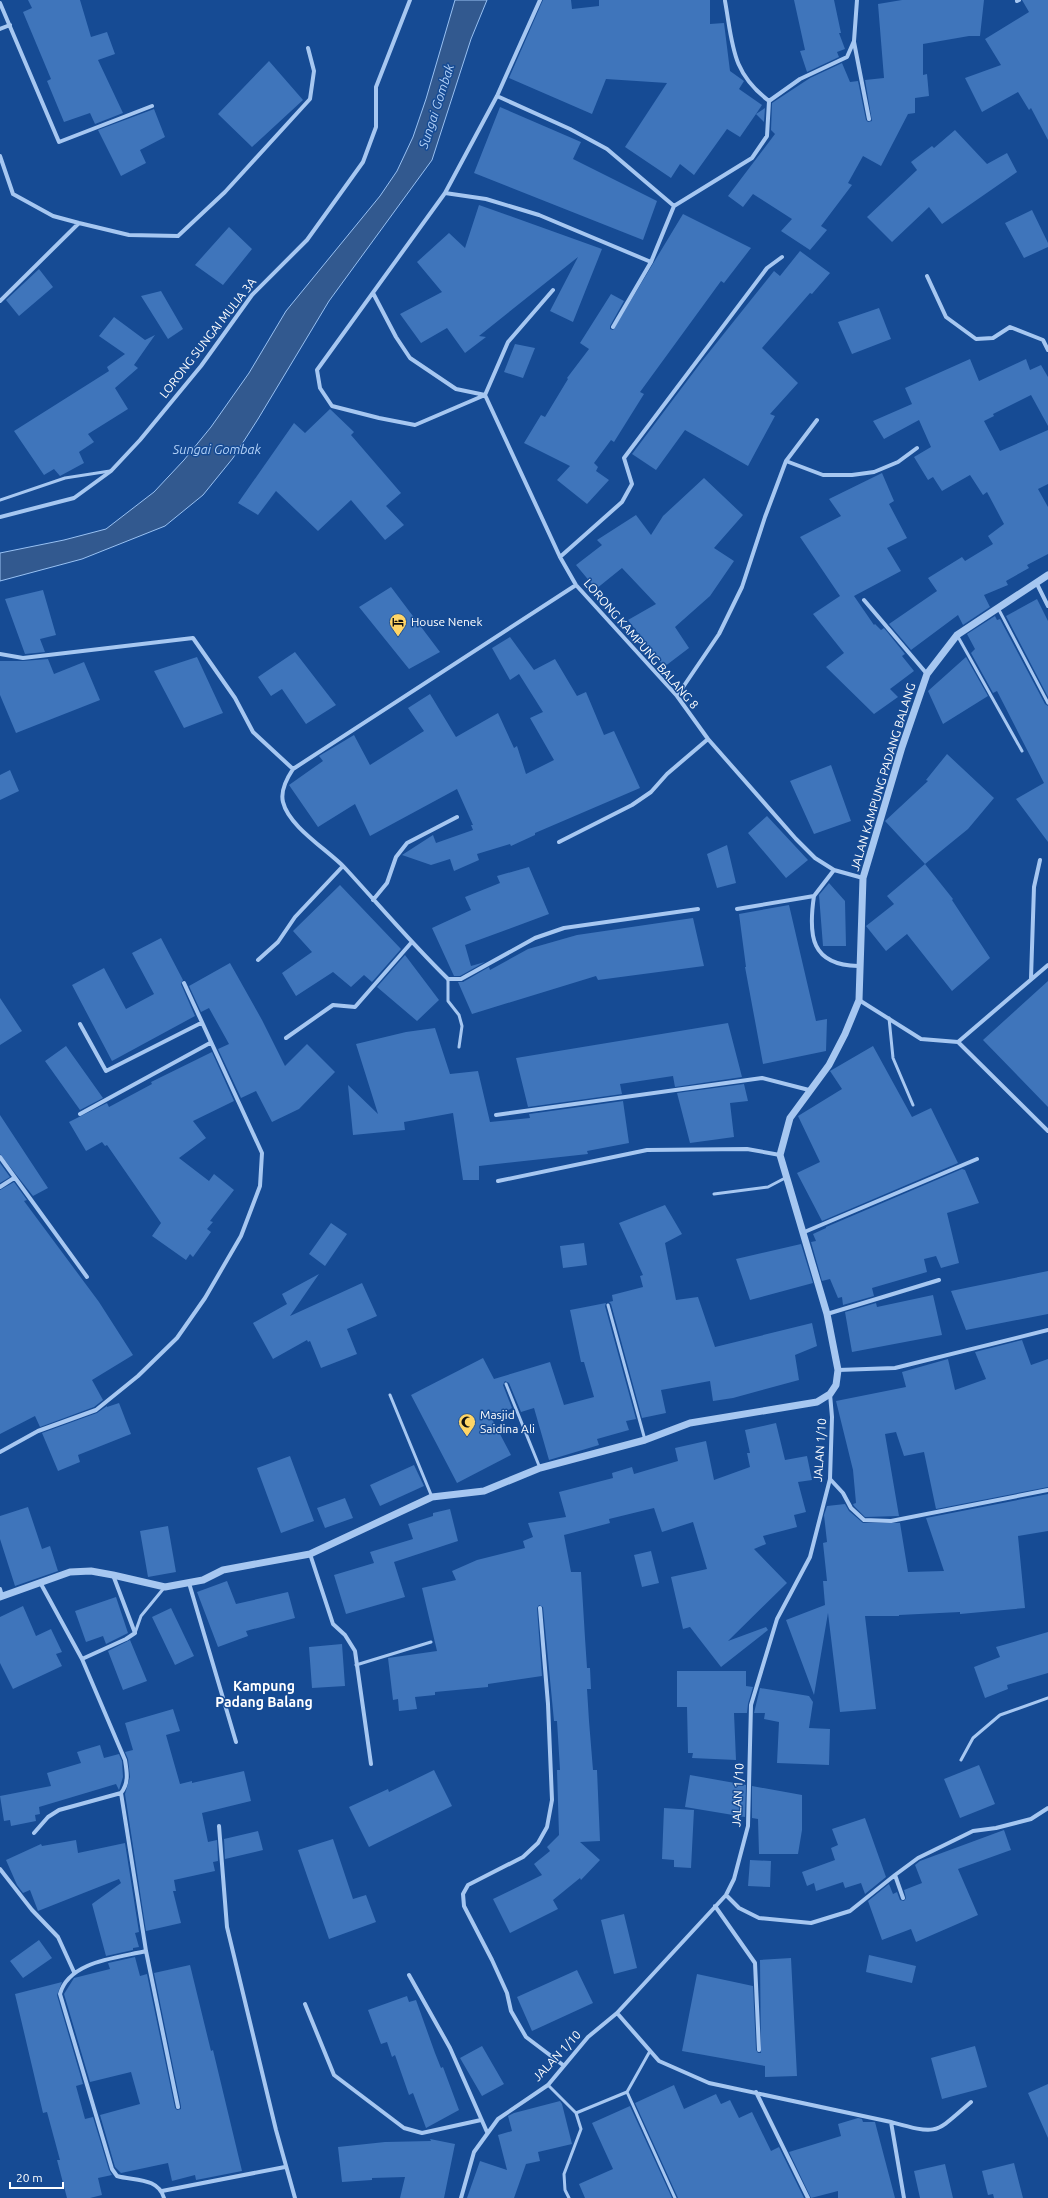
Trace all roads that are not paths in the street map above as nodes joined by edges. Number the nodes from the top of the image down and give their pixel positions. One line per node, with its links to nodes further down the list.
1 (410, 0): 30 (street, LORONG SUNGAI MULIA 3A)
2 (540, 0): 10 (street)
3 (858, 0): 8 (street)
4 (725, 1): 11 (street)
5 (0, 3): 6 (street)
6 (10, 25): 7 (street); 12 (street)
7 (0, 29)
8 (854, 41): 11 (street); 13 (street)
9 (308, 48): 17 (street)
10 (497, 96): 15 (street); 16 (street)
11 (769, 101): 16 (street)
12 (152, 106)
13 (869, 119)
14 (0, 156): 17 (street)
15 (445, 193): 19 (street); 22 (street)
16 (674, 206): 19 (street)
17 (79, 223): 23 (street)
18 (782, 257): 33 (street)
19 (651, 262): 24 (street)
20 (927, 276): 25 (street)
21 (553, 290): 26 (street)
22 (373, 292): 26 (street); 26 (street)
23 (0, 300)
24 (613, 328)
25 (1048, 350)
26 (485, 395): 33 (street, LORONG KAMPUNG BALANG 8)
27 (817, 420): 29 (street)
28 (917, 448): 29 (street)
29 (786, 461): 43 (street)
30 (111, 471): 31 (lane); 32 (street, LORONG SUNGAI MULIA 3A)
31 (0, 500)
32 (0, 517)
33 (560, 557): 36 (street, LORONG KAMPUNG BALANG 8)
34 (1048, 575): 35 (street, JALAN KAMPUNG PADANG BALANG)
35 (1036, 582): 38 (street); 39 (street, JALAN KAMPUNG PADANG BALANG)
36 (576, 585): 43 (street, LORONG KAMPUNG BALANG 8); 47 (street)
37 (864, 600): 42 (street)
38 (1048, 606)
39 (998, 608): 40 (street, JALAN KAMPUNG PADANG BALANG); 44 (lane)
40 (957, 635): 42 (street, JALAN KAMPUNG PADANG BALANG); 46 (lane)
41 (0, 654): 47 (street)
42 (927, 674): 53 (street, JALAN KAMPUNG PADANG BALANG)
43 (677, 696): 45 (street, LORONG KAMPUNG BALANG 8)
44 (1048, 703)
45 (708, 740): 49 (street); 52 (street, LORONG KAMPUNG BALANG 8)
46 (1022, 751)
47 (293, 769): 51 (street)
48 (457, 816): 55 (street)
49 (559, 842)
50 (1040, 860): 62 (street)
51 (344, 866): 55 (street); 59 (street)
52 (834, 870): 53 (street, LORONG KAMPUNG BALANG 8); 54 (street)
53 (863, 878): 61 (street, JALAN KAMPUNG PADANG BALANG)
54 (814, 896): 56 (street); 61 (street)
55 (373, 900): 58 (street)
56 (737, 908)
57 (698, 909): 63 (street)
58 (411, 943): 63 (street); 69 (street)
59 (258, 960)
60 (1048, 964): 62 (street)
61 (858, 966): 65 (street, JALAN KAMPUNG PADANG BALANG)
62 (1031, 978): 70 (street)
63 (448, 979): 72 (lane)
64 (184, 983): 67 (street)
65 (858, 1000): 66 (street); 73 (street, JALAN KAMPUNG PADANG BALANG)
66 (889, 1018): 70 (street); 74 (lane)
67 (201, 1023): 68 (street); 71 (street)
68 (80, 1024)
69 (286, 1038)
70 (958, 1042): 77 (street)
71 (210, 1043): 75 (street); 97 (street)
72 (459, 1047)
73 (809, 1090): 76 (street); 78 (street, JALAN KAMPUNG PADANG BALANG)
74 (913, 1105)
75 (80, 1114)
76 (496, 1115)
77 (1048, 1131)
78 (780, 1155): 81 (street); 83 (street)
79 (0, 1157): 82 (street)
80 (977, 1159): 86 (street)
81 (786, 1177): 85 (lane); 86 (street)
82 (14, 1178): 84 (street); 87 (street)
83 (498, 1181)
84 (0, 1187)
85 (714, 1194)
86 (802, 1233): 90 (street)
87 (87, 1278)
88 (939, 1280): 90 (street)
89 (608, 1305): 96 (lane)
90 (827, 1314): 92 (street)
91 (1048, 1330): 92 (street)
92 (838, 1370): 94 (street)
93 (506, 1384): 98 (lane)
94 (830, 1394): 96 (street); 99 (street, JALAN 1/10)
95 (390, 1395): 101 (lane)
96 (645, 1440): 98 (street)
97 (0, 1452)
98 (540, 1468): 101 (street)
99 (830, 1479): 100 (street); 123 (street, JALAN 1/10)
100 (1048, 1490)
101 (432, 1497): 102 (street)
102 (310, 1554): 104 (street); 112 (street)
103 (113, 1574): 105 (street); 106 (street); 109 (street)
104 (189, 1583): 106 (street); 114 (street)
105 (40, 1584): 107 (street); 111 (street)
106 (165, 1587): 109 (lane)
107 (1, 1594)
108 (540, 1608): 133 (street)
109 (135, 1633): 111 (street)
110 (432, 1642): 112 (lane)
111 (82, 1659): 117 (street)
112 (356, 1665): 116 (street)
113 (1048, 1698): 115 (lane)
114 (236, 1742)
115 (960, 1760)
116 (371, 1764)
117 (121, 1793): 120 (street); 126 (street)
118 (1048, 1808): 122 (street)
119 (219, 1826): 143 (street)
120 (34, 1833)
121 (0, 1869): 127 (street)
122 (895, 1875): 123 (street); 124 (street)
123 (726, 1895): 125 (street, JALAN 1/10)
124 (903, 1898)
125 (715, 1906): 130 (street, JALAN 1/10); 131 (street)
126 (146, 1951): 127 (street); 138 (street)
127 (74, 1972): 144 (street)
128 (409, 1975): 140 (street)
129 (305, 2004): 140 (street)
130 (617, 2013): 132 (street); 133 (street, JALAN 1/10)
131 (759, 2050)
132 (650, 2051): 135 (lane); 136 (street)
133 (563, 2066): 134 (street, JALAN 1/10)
134 (548, 2085): 139 (lane); 142 (street, JALAN 1/10)
135 (627, 2092): 139 (lane); 149 (lane)
136 (756, 2092): 141 (street); 150 (street)
137 (971, 2102): 141 (street)
138 (178, 2107)
139 (576, 2113): 148 (lane)
140 (481, 2120): 142 (street)
141 (891, 2122): 151 (street)
142 (487, 2132): 147 (street, JALAN 1/10)
143 (285, 2167): 144 (street); 146 (street)
144 (162, 2191): 145 (street)
145 (164, 2198)
146 (295, 2198)
147 (461, 2198)
148 (570, 2198)
149 (675, 2198)
150 (808, 2198)
151 (904, 2198)

